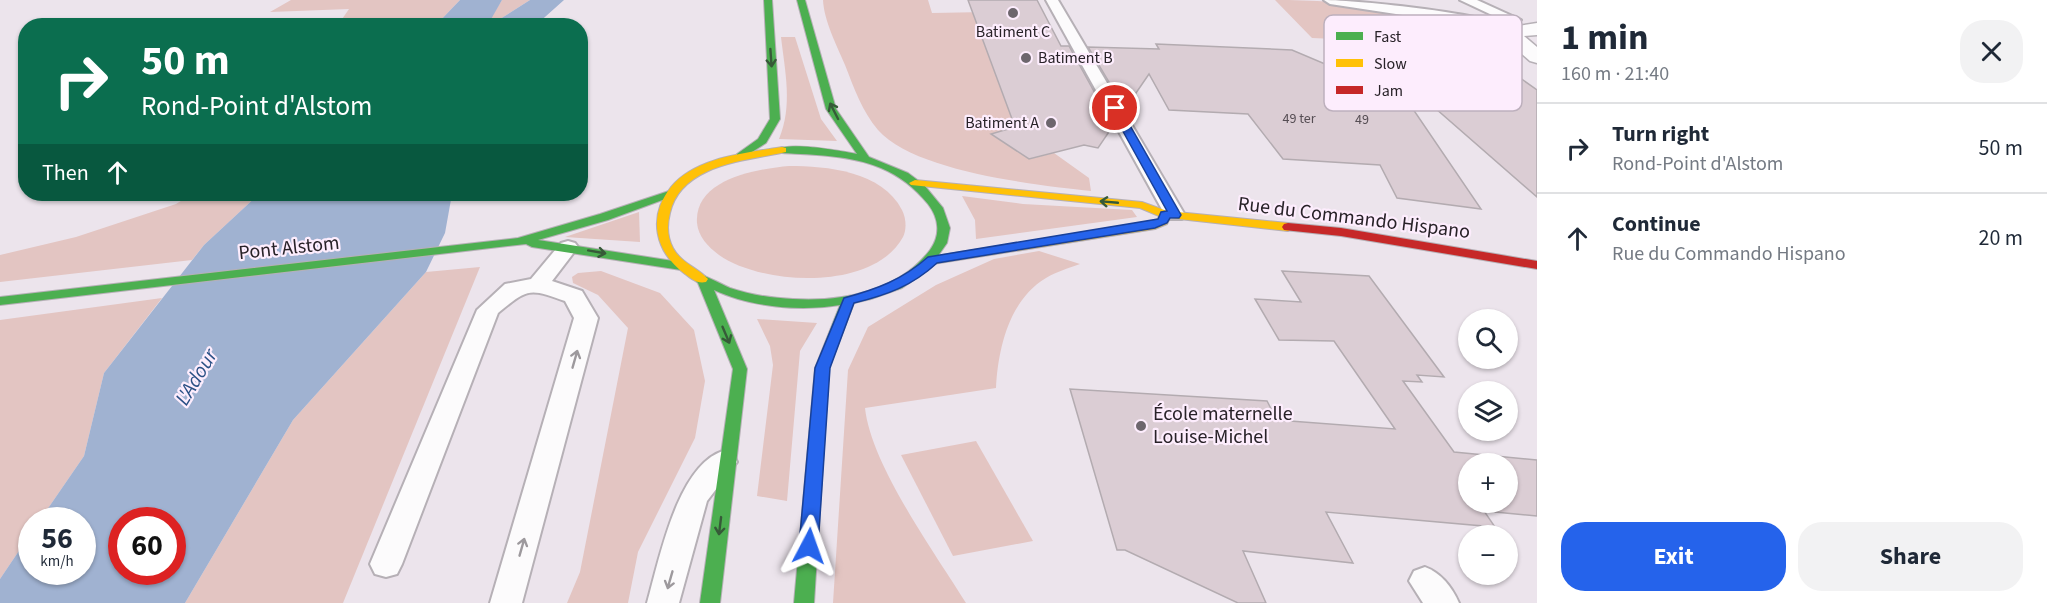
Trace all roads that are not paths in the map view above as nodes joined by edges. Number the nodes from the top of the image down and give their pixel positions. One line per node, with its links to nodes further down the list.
1 (768, 0): 12 (main road, one-way to 12)
2 (801, 0): 13 (main road, one-way to 2)
3 (1052, 0): 16 (lane)
4 (1330, 0): 6 (lane)
5 (1466, 0): 7 (lane)
6 (1427, 15)
7 (1502, 15)
8 (1522, 23): 9 (lane)
9 (1536, 29)
10 (1522, 45): 11 (street)
11 (1537, 57)
12 (741, 156): 13 (main road); 15 (main road)
13 (866, 160): 14 (main road)
14 (915, 183): 16 (main road, Rue du Commando Hispano, one-way to 14); 19 (main road)
15 (672, 193): 17 (main road); 21 (main road)
16 (1170, 215): 19 (main road); 20 (main road, Rue du Commando Hispano)
17 (519, 242): 18 (main road); 24 (main road, Pont Alstom)
18 (568, 247): 21 (main road, one-way to 21); 23 (lane)
19 (933, 260): 25 (main road)
20 (1537, 265)
21 (681, 266): 22 (main road)
22 (704, 281): 25 (main road); 26 (main road, one-way to 26)
23 (538, 284): 27 (lane); 29 (lane, one-way to 23)
24 (0, 301)
25 (848, 301): 28 (main road)
26 (730, 454): 30 (lane, one-way to 30); 31 (main road, one-way to 31)
27 (386, 564)
28 (808, 599)
29 (506, 603)
30 (663, 603)
31 (710, 603)

